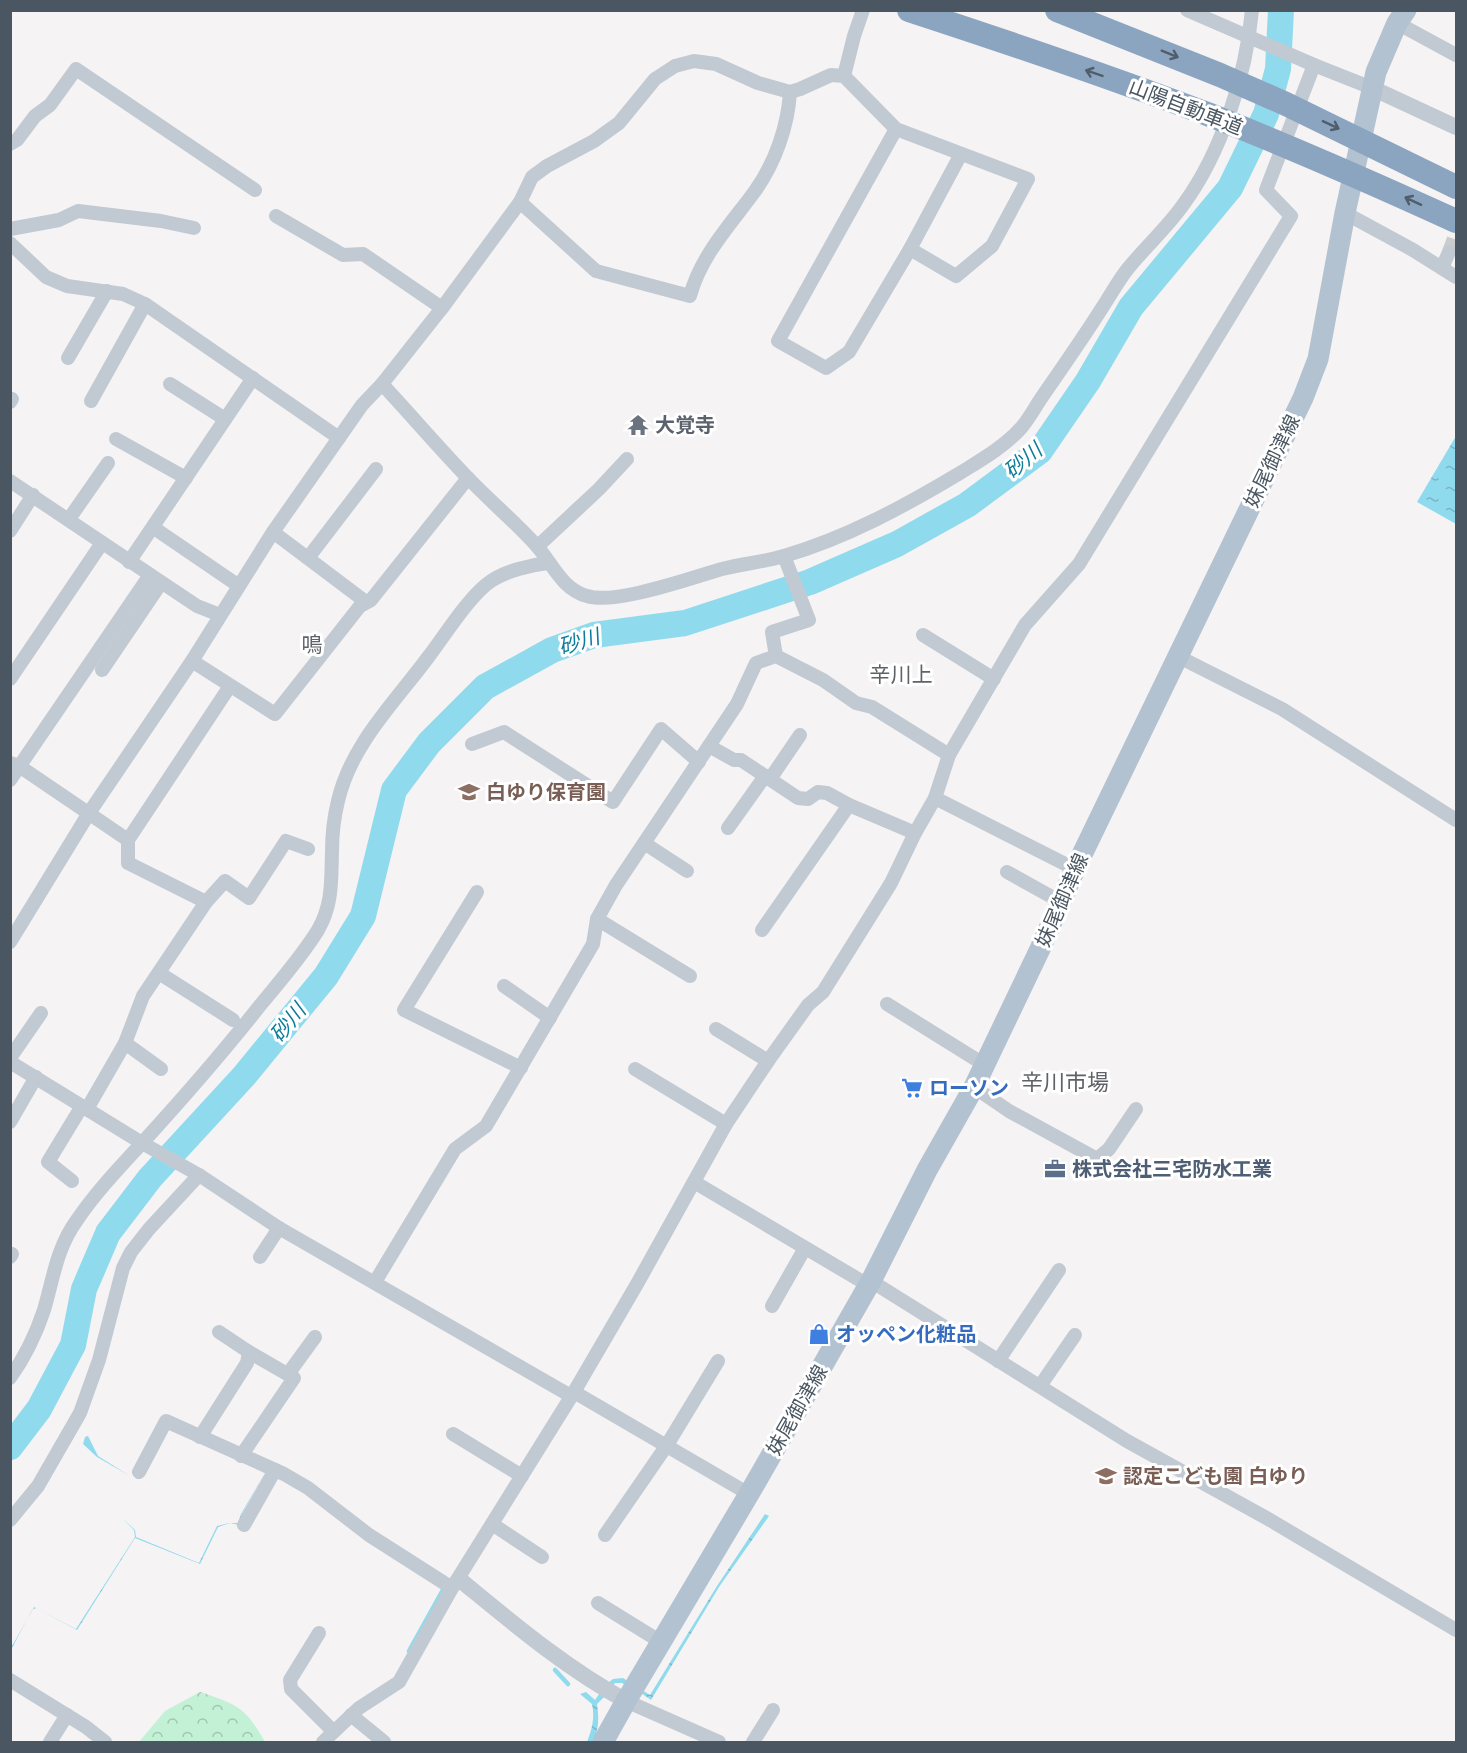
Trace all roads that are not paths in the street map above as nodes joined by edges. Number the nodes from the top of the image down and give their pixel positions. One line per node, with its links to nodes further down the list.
1 (863, 10): 10 (street)
2 (909, 10): 22 (highway, 山陽自動車道, one-way to 2)
3 (1057, 10): 17 (highway, 山陽自動車道, one-way to 17)
4 (1252, 10): 7 (street)
5 (1188, 11): 7 (street)
6 (1398, 15): 8 (street); 11 (main road, 妹尾御津線)
7 (1250, 38): 9 (street); 54 (street)
8 (1456, 55)
9 (1310, 63): 11 (street); 68 (street)
10 (844, 76): 12 (street); 14 (street)
11 (1372, 88): 13 (street); 20 (main road, 妹尾御津線)
12 (790, 92): 19 (street); 19 (street)
13 (1456, 127)
14 (896, 129): 16 (street); 26 (street)
15 (10, 144): 18 (street)
16 (961, 154): 26 (street); 26 (street)
17 (1456, 187)
18 (255, 190)
19 (520, 202): 32 (street)
20 (1345, 213): 28 (street); 64 (main road, 妹尾御津線)
21 (276, 216): 32 (street)
22 (1456, 221)
23 (194, 228): 24 (street)
24 (10, 229)
25 (12, 248): 30 (street)
26 (910, 249)
27 (1449, 252): 28 (street)
28 (1442, 268): 29 (street)
29 (1456, 278)
30 (107, 291): 31 (street); 33 (street)
31 (145, 304): 34 (street); 37 (street)
32 (442, 308): 36 (street)
33 (68, 358)
34 (253, 378): 38 (street); 39 (street)
35 (170, 384): 38 (street)
36 (382, 384): 39 (street); 44 (street)
37 (91, 401)
38 (225, 419): 45 (street)
39 (339, 438): 51 (street)
40 (116, 439): 45 (street)
41 (627, 459): 53 (street)
42 (108, 463): 48 (street)
43 (376, 469): 55 (street)
44 (468, 477): 53 (street); 60 (street)
45 (186, 478): 49 (street)
46 (10, 481): 47 (street)
47 (33, 495): 48 (street); 50 (street)
48 (69, 519): 52 (street)
49 (154, 528): 56 (street); 59 (street)
50 (10, 531)
51 (273, 532): 55 (street); 59 (street)
52 (102, 543): 56 (street); 67 (street)
53 (538, 546): 57 (street)
54 (784, 556): 57 (street); 63 (street)
55 (308, 558): 60 (street)
56 (129, 562): 58 (street)
57 (548, 563): 118 (street)
58 (156, 579): 61 (street); 66 (street); 75 (street)
59 (239, 586): 61 (street)
60 (366, 602): 69 (street)
61 (220, 615): 65 (street)
62 (923, 635): 68 (street)
63 (776, 656): 72 (street); 73 (street)
64 (1179, 657): 81 (street); 87 (main road, 妹尾御津線)
65 (192, 661): 69 (street); 80 (street)
66 (102, 670)
67 (10, 679)
68 (994, 679): 73 (street)
69 (230, 686): 84 (street)
70 (800, 735): 76 (street)
71 (472, 744): 74 (street)
72 (709, 746): 74 (street); 76 (street)
73 (949, 755): 78 (street)
74 (699, 762): 85 (street)
75 (15, 764): 77 (street); 80 (street)
76 (767, 778): 79 (street); 82 (street)
77 (10, 780)
78 (935, 798): 83 (street); 87 (street)
79 (849, 805): 83 (street); 94 (street)
80 (89, 813): 84 (street); 95 (street)
81 (1456, 820)
82 (728, 828)
83 (915, 832): 106 (street)
84 (128, 840): 91 (street)
85 (644, 843): 88 (street); 93 (street)
86 (308, 849): 91 (street)
87 (1075, 869): 92 (main road, 妹尾御津線)
88 (687, 871)
89 (1007, 873): 92 (street)
90 (477, 892): 109 (street)
91 (206, 902): 96 (street)
92 (1060, 902): 108 (main road, 妹尾御津線)
93 (597, 919): 97 (street); 101 (street)
94 (762, 930)
95 (10, 942)
96 (159, 973): 102 (street); 104 (street)
97 (690, 976)
98 (504, 986): 101 (street)
99 (886, 1004): 108 (street)
100 (41, 1012): 105 (street)
101 (550, 1017): 109 (street)
102 (233, 1020)
103 (716, 1029): 106 (street)
104 (125, 1043): 110 (street); 114 (street)
105 (10, 1058)
106 (768, 1061): 117 (street)
107 (10, 1062): 112 (street)
108 (985, 1065): 113 (main road, 妹尾御津線)
109 (521, 1068): 126 (street)
110 (161, 1069)
111 (635, 1069): 117 (street)
112 (36, 1077): 114 (street); 116 (street)
113 (974, 1087): 115 (street); 127 (main road, 妹尾御津線)
114 (84, 1107): 118 (street); 120 (street)
115 (1136, 1109)
116 (10, 1122)
117 (726, 1124): 121 (street)
118 (145, 1145): 119 (street); 136 (street)
119 (196, 1174): 122 (street); 147 (street)
120 (72, 1181)
121 (694, 1182): 123 (street); 138 (street)
122 (279, 1228): 124 (street); 126 (street)
123 (806, 1248): 127 (street); 128 (street)
124 (260, 1257)
125 (1059, 1270): 134 (street)
126 (375, 1282): 138 (street)
127 (869, 1283): 134 (street); 146 (main road, 妹尾御津線)
128 (772, 1306)
129 (219, 1332): 132 (street)
130 (1075, 1335): 137 (street)
131 (315, 1337): 135 (street)
132 (249, 1352): 135 (street); 140 (street)
133 (718, 1361): 141 (street)
134 (998, 1361): 137 (street)
135 (288, 1374): 142 (street)
136 (10, 1378)
137 (1040, 1386): 154 (street)
138 (572, 1394): 141 (street); 145 (street)
139 (453, 1434): 145 (street)
140 (200, 1437): 142 (street); 144 (street)
141 (667, 1445): 146 (street); 150 (street)
142 (242, 1456): 143 (street)
143 (275, 1470): 149 (street); 152 (street)
144 (139, 1472)
145 (522, 1476): 148 (street)
146 (749, 1494): 156 (main road, 妹尾御津線)
147 (10, 1520)
148 (492, 1524): 151 (street); 152 (street)
149 (244, 1525)
150 (605, 1535)
151 (542, 1557)
152 (455, 1583): 158 (street); 161 (street)
153 (598, 1603): 156 (street)
154 (1456, 1630)
155 (319, 1633): 162 (street)
156 (661, 1642): 158 (main road, 妹尾御津線)
157 (10, 1680): 160 (street)
158 (626, 1701): 167 (main road, 妹尾御津線); 168 (street)
159 (773, 1710): 169 (street)
160 (67, 1715): 163 (street); 164 (street)
161 (351, 1715): 162 (street); 166 (street)
162 (333, 1731): 165 (street)
163 (50, 1743)
164 (105, 1743)
165 (323, 1743)
166 (384, 1743)
167 (603, 1743)
168 (719, 1743)
169 (753, 1743)

